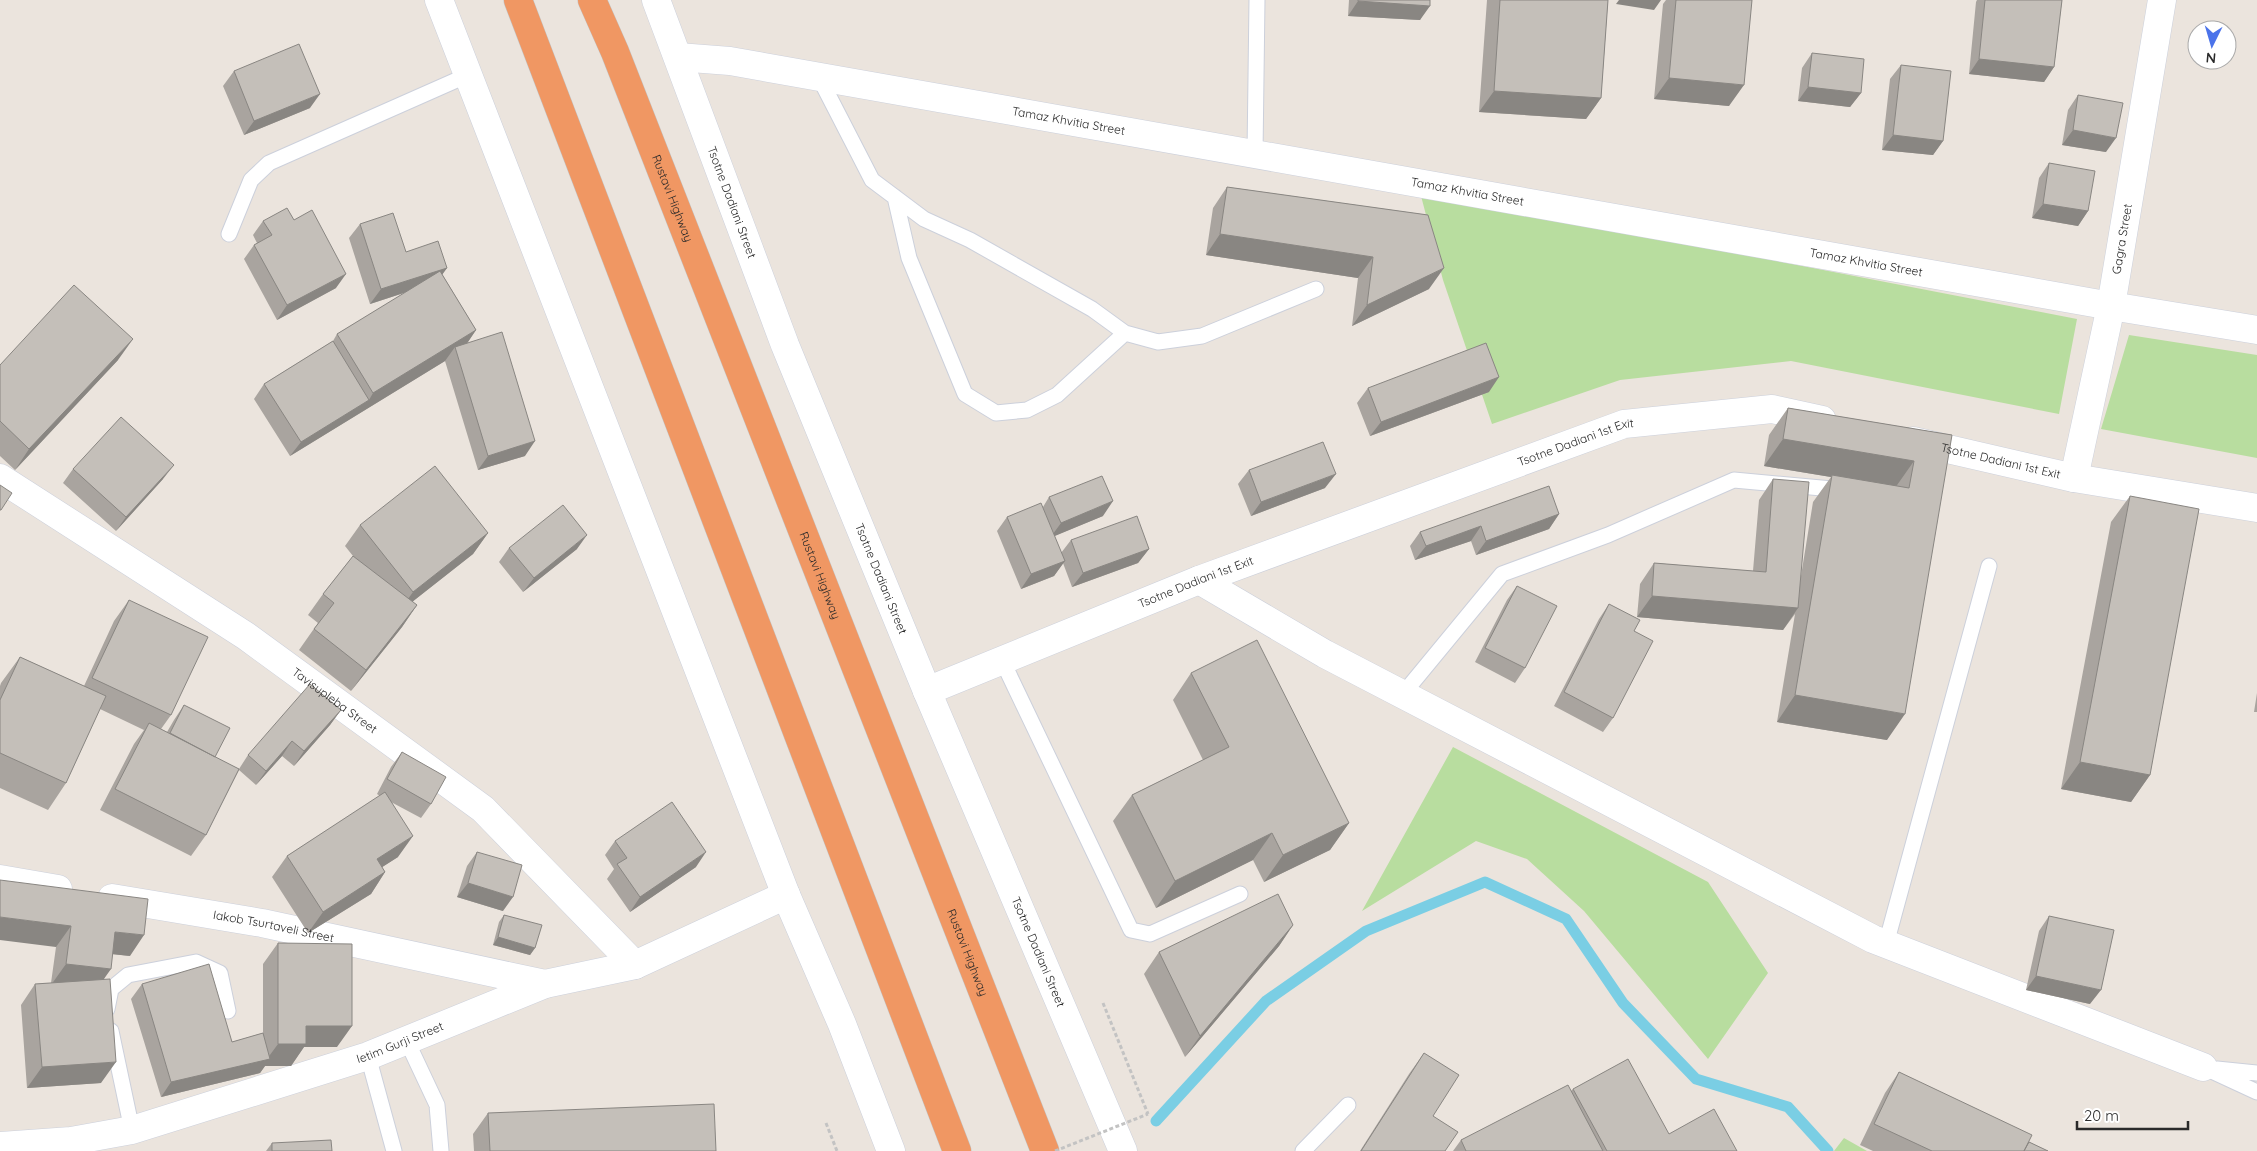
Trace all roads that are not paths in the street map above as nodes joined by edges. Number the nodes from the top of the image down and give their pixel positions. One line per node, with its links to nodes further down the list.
1 (439, 0): 8 (street)
2 (592, 0): 47 (highway, Rustavi Highway)
3 (656, 0): 7 (street, Tsotne Dadiani Street)
4 (1257, 0): 10 (lane)
5 (2162, 0): 14 (street, Gagra Street)
6 (522, 11): 46 (highway)
7 (678, 57): 9 (street, Tamaz Khvitia Street); 26 (street, Tsotne Dadiani Street)
8 (468, 75): 12 (lane); 30 (street)
9 (819, 78): 10 (street, Tamaz Khvitia Street); 11 (lane)
10 (1255, 154): 14 (street, Tamaz Khvitia Street)
11 (895, 197): 16 (lane); 16 (lane)
12 (229, 234)
13 (1316, 290): 16 (lane)
14 (2111, 306): 15 (street, Tamaz Khvitia Street); 20 (street, Gagra Street)
15 (2257, 330)
16 (1125, 333)
17 (1847, 426): 24 (street, Tsotne Dadiani 1st Exit)
18 (1885, 435): 20 (street, Tsotne Dadiani 1st Exit)
19 (0, 478): 32 (street, Tavisupleba Street)
20 (2074, 478): 22 (street, Tsotne Dadiani 1st Exit)
21 (1856, 491): 27 (lane)
22 (2257, 508)
23 (1988, 566): 31 (lane)
24 (1199, 580): 25 (street, Tsotne Dadiani 1st Exit); 27 (street)
25 (1002, 660): 26 (street, Tsotne Dadiani 1st Exit); 29 (lane)
26 (927, 691): 48 (street, Tsotne Dadiani Street)
27 (1403, 694): 31 (street)
28 (0, 879): 33 (street, Iakob Tsurtaveli Street)
29 (1240, 894)
30 (786, 895): 32 (street, Ietim Gurji Street); 45 (street)
31 (1886, 944): 37 (street)
32 (635, 965): 33 (street, Ietim Gurji Street)
33 (545, 984): 35 (street, Ietim Gurji Street)
34 (228, 1011): 41 (lane)
35 (406, 1039): 36 (street, Ietim Gurji Street); 44 (lane)
36 (368, 1056): 41 (street, Ietim Gurji Street); 43 (lane)
37 (2203, 1067): 38 (lane); 39 (lane)
38 (2257, 1073)
39 (2257, 1092)
40 (1348, 1105): 49 (lane)
41 (132, 1130): 42 (street, Ietim Gurji Street)
42 (0, 1146)
43 (394, 1151)
44 (442, 1151)
45 (891, 1151)
46 (958, 1151)
47 (1045, 1151)
48 (1123, 1151)
49 (1303, 1151)

